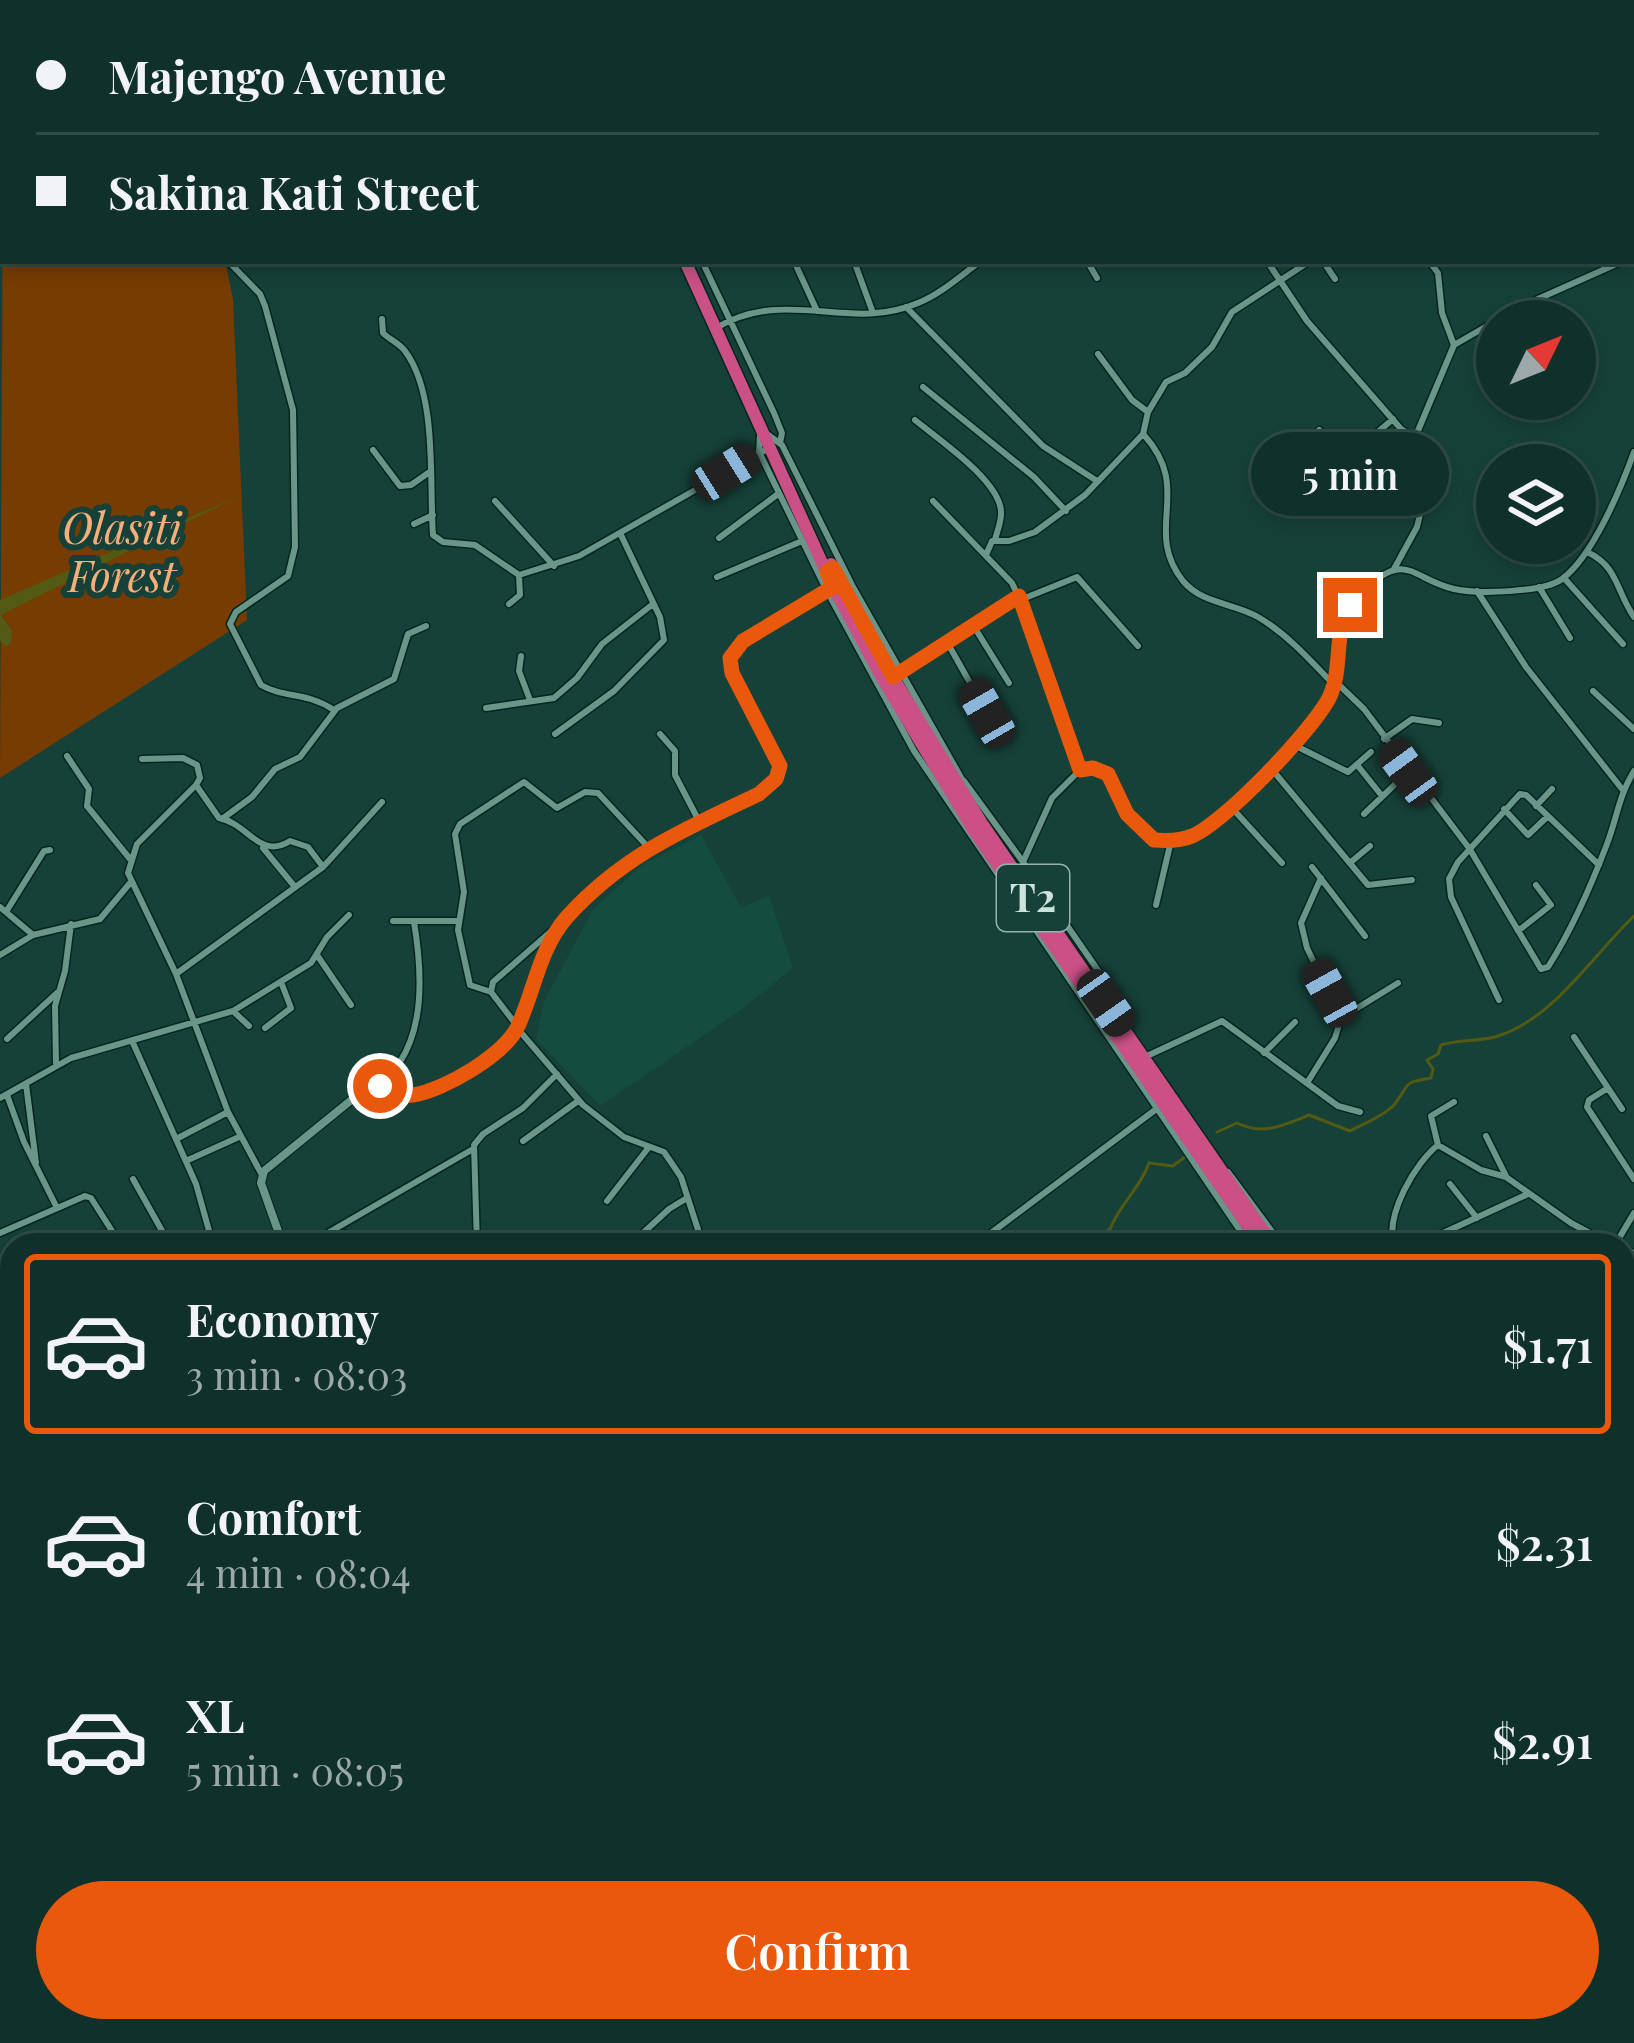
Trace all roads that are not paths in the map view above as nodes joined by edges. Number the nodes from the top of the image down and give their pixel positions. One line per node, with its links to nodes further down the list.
1 (1358, 0): 2 (street)
2 (1370, 0)
3 (231, 264): 82 (street)
4 (686, 264): 25 (highway, T2)
5 (703, 264): 24 (street)
6 (795, 264): 21 (street)
7 (855, 264): 22 (street)
8 (961, 264): 16 (street)
9 (976, 264): 16 (street)
10 (1089, 264): 17 (street)
11 (1269, 264): 19 (street)
12 (1305, 264): 19 (street)
13 (1325, 264): 18 (street)
14 (1431, 264): 26 (street)
15 (1614, 264): 26 (street)
16 (964, 272): 20 (street)
17 (1097, 278)
18 (1335, 279)
19 (1277, 280): 29 (street); 30 (street)
20 (906, 307): 22 (street); 40 (street)
21 (817, 311): 22 (street); 24 (street)
22 (873, 313)
23 (382, 320): 39 (street)
24 (729, 320): 25 (street); 35 (street)
25 (716, 328): 35 (highway, T2)
26 (1454, 345): 33 (street)
27 (1098, 355): 29 (street)
28 (923, 387): 45 (street)
29 (1148, 412): 34 (street)
30 (1393, 419): 33 (street); 38 (street)
31 (915, 420): 52 (street)
32 (1319, 430): 38 (street)
33 (1417, 433): 57 (street)
34 (1143, 434): 40 (street); 77 (street)
35 (769, 448): 41 (street); 49 (street); 51 (highway, T2); 76 (street)
36 (374, 450): 39 (street)
37 (1633, 459): 48 (street)
38 (1344, 461): 44 (street)
39 (432, 471): 46 (street)
40 (1097, 481): 45 (street)
41 (779, 494): 50 (street); 51 (street)
42 (495, 501): 56 (street)
43 (933, 502): 53 (street)
44 (1378, 502)
45 (1066, 511): 52 (street)
46 (433, 515): 47 (street); 59 (street)
47 (414, 524)
48 (1596, 532)
49 (621, 534): 56 (street); 67 (street)
50 (718, 538)
51 (808, 539): 58 (highway, T2); 60 (street); 64 (street)
52 (995, 540): 53 (street)
53 (986, 555): 65 (street)
54 (1596, 557): 68 (street)
55 (1575, 564): 61 (street)
56 (554, 566): 59 (street)
57 (1394, 569): 63 (street); 77 (street)
58 (830, 570): 64 (highway, T2); 76 (highway, T2)
59 (519, 575): 66 (street)
60 (717, 578)
61 (1564, 578): 62 (street); 73 (street)
62 (1539, 587): 63 (street); 71 (street)
63 (1477, 591): 101 (street)
64 (826, 592): 111 (street); 172 (highway, T2)
65 (1020, 598): 70 (street); 74 (street); 95 (street)
66 (508, 604)
67 (653, 604): 80 (street); 86 (street)
68 (1634, 617)
69 (426, 626): 82 (street)
70 (973, 626): 72 (street); 78 (street)
71 (1570, 638)
72 (947, 642): 76 (street); 83 (street)
73 (1623, 644)
74 (1138, 646)
75 (521, 656): 80 (street)
76 (897, 675): 98 (street); 102 (highway, T2)
77 (1334, 682): 88 (street); 89 (street)
78 (1009, 683)
79 (1593, 692): 85 (street)
80 (530, 700): 81 (street)
81 (486, 708)
82 (334, 710): 110 (street)
83 (987, 713)
84 (1439, 723): 88 (street)
85 (1634, 730)
86 (555, 734)
87 (660, 734): 111 (street)
88 (1384, 739): 97 (street)
89 (1292, 744): 93 (street); 94 (street)
90 (1372, 752): 94 (street)
91 (67, 756): 118 (street)
92 (142, 759): 99 (street)
93 (1270, 766): 106 (street); 121 (street)
94 (1358, 766): 103 (street)
95 (1080, 770): 112 (street); 119 (street)
96 (1634, 771): 101 (street)
97 (1408, 772): 103 (street); 116 (street)
98 (962, 779): 102 (street); 119 (street)
99 (196, 785): 110 (street); 118 (street)
100 (1552, 789): 105 (street)
101 (1622, 789): 122 (street)
102 (964, 795): 149 (highway, T2)
103 (1382, 796): 108 (street)
104 (382, 802): 123 (street)
105 (1536, 806): 107 (street); 109 (street)
106 (1232, 808): 112 (street); 120 (street)
107 (1504, 809): 109 (street); 116 (street)
108 (1364, 814)
109 (1547, 817): 122 (street)
110 (222, 819): 113 (street)
111 (700, 823): 115 (street)
112 (1171, 841): 130 (street)
113 (262, 844): 123 (street); 129 (street)
114 (1370, 846): 121 (street)
115 (648, 847): 133 (street); 134 (street)
116 (1469, 848): 138 (street); 148 (street)
117 (50, 850): 131 (street)
118 (130, 859): 127 (street)
119 (1023, 862): 149 (street)
120 (1282, 862)
121 (1352, 862): 126 (street)
122 (1599, 865): 138 (street)
123 (323, 867): 129 (street)
124 (1312, 867): 125 (street)
125 (1321, 878): 140 (street); 152 (street)
126 (1412, 880)
127 (130, 883): 137 (street); 143 (street)
128 (1537, 884): 138 (street)
129 (296, 887): 143 (street)
130 (1156, 905)
131 (3, 910): 139 (street)
132 (349, 915): 141 (street)
133 (566, 919): 147 (street); 157 (street)
134 (458, 921): 136 (street); 147 (street)
135 (393, 922): 136 (street)
136 (415, 922): 168 (street)
137 (71, 925): 139 (street); 146 (street)
138 (1518, 931)
139 (33, 935): 142 (street)
140 (1365, 936)
141 (317, 955): 144 (street); 150 (street)
142 (0, 956)
143 (176, 974): 154 (street)
144 (281, 982): 151 (street); 156 (street)
145 (1398, 983): 152 (street)
146 (59, 990): 159 (street); 163 (street)
147 (490, 992): 157 (street)
148 (1499, 1000)
149 (1106, 1003): 162 (highway, T2)
150 (350, 1005)
151 (233, 1011): 154 (street); 155 (street)
152 (1341, 1018): 165 (street)
153 (1295, 1022): 161 (street)
154 (194, 1024): 160 (street); 174 (street)
155 (249, 1026)
156 (265, 1028)
157 (518, 1028): 164 (street); 168 (street)
158 (1574, 1037): 167 (street)
159 (7, 1039)
160 (133, 1043): 163 (street); 178 (street)
161 (1264, 1054): 162 (street); 165 (street)
162 (1143, 1057): 184 (highway, T2)
163 (56, 1064): 166 (street)
164 (556, 1074): 170 (street); 182 (street)
165 (1307, 1083): 175 (street)
166 (26, 1084): 169 (street); 185 (street)
167 (1608, 1088): 173 (street); 189 (street)
168 (367, 1094): 186 (street)
169 (3, 1096): 185 (street)
170 (578, 1100): 179 (street); 181 (street)
171 (1454, 1102): 180 (street)
172 (1159, 1107): 208 (street); 209 (highway, T2)
173 (1622, 1109)
174 (228, 1112): 177 (street); 178 (street)
175 (1360, 1112)
176 (1486, 1136): 187 (street)
177 (239, 1137): 183 (street); 186 (street)
178 (177, 1138): 183 (street)
179 (523, 1142)
180 (1438, 1145): 187 (street); 212 (street)
181 (650, 1146): 192 (street); 193 (street)
182 (473, 1149): 196 (street); 205 (street)
183 (187, 1161): 201 (street)
184 (1216, 1162): 210 (highway, T2); 211 (street)
185 (36, 1167): 194 (street)
186 (262, 1175): 202 (street)
187 (1506, 1177): 191 (street)
188 (133, 1179): 200 (street)
189 (1634, 1179)
190 (1450, 1184): 195 (street)
191 (1528, 1194): 195 (street); 214 (street)
192 (687, 1198): 206 (street); 207 (street)
193 (608, 1201)
194 (56, 1206): 198 (street); 199 (street)
195 (1477, 1218): 197 (street)
196 (336, 1231): 203 (street); 204 (street)
197 (1448, 1231): 213 (street)
198 (0, 1233)
199 (113, 1233)
200 (163, 1233)
201 (209, 1233)
202 (278, 1233)
203 (332, 1233)
204 (343, 1233)
205 (476, 1233)
206 (643, 1233)
207 (699, 1233)
208 (991, 1233)
209 (1254, 1233)
210 (1256, 1233)
211 (1274, 1233)
212 (1392, 1233)
213 (1444, 1233)
214 (1595, 1233)

